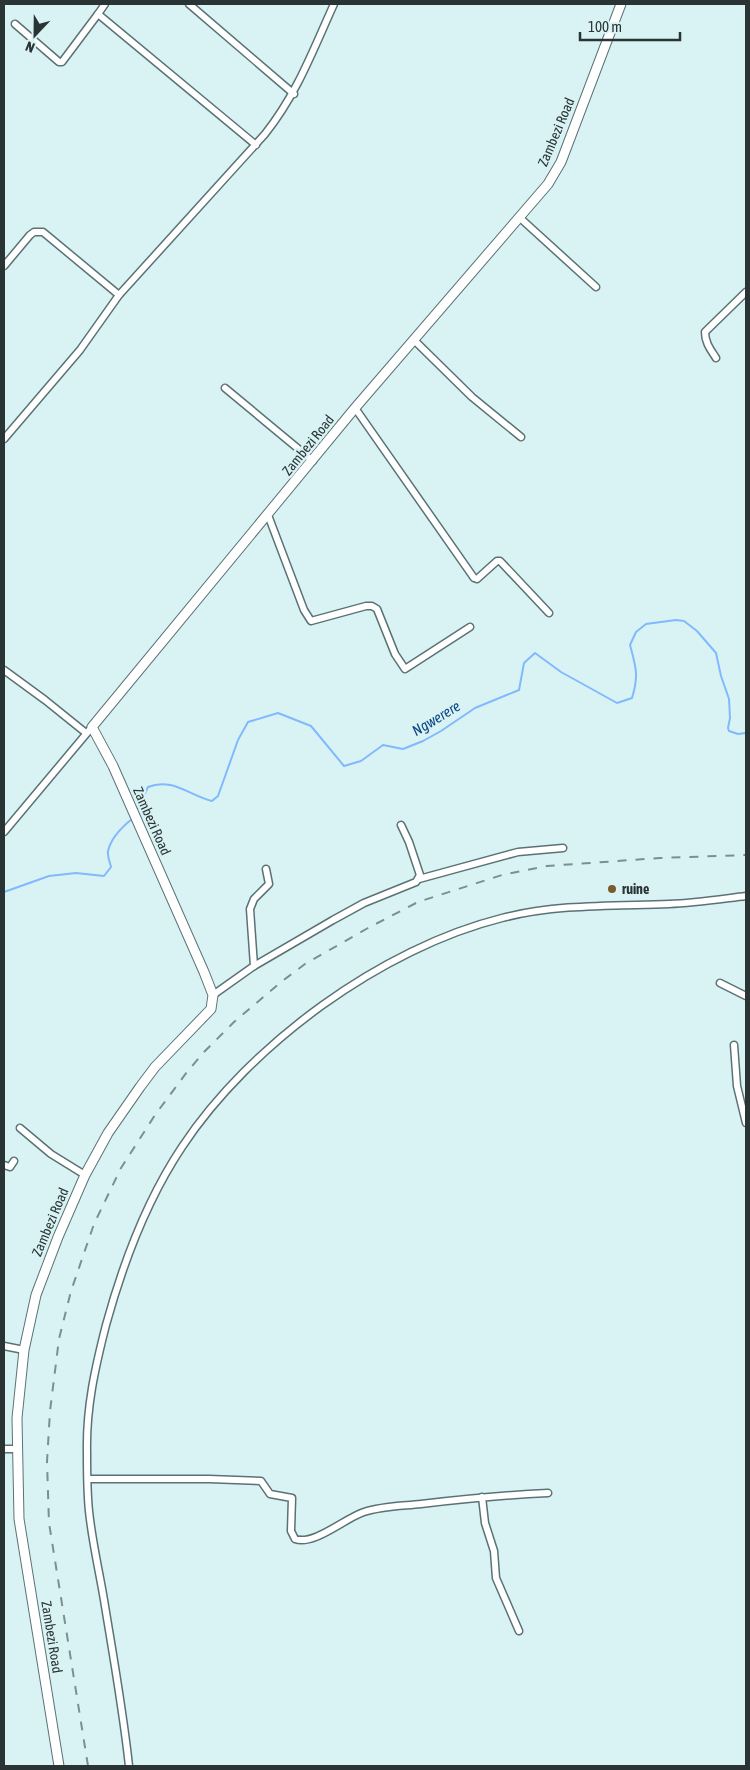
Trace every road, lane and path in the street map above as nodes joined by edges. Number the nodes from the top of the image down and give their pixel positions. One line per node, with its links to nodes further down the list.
1 (105, 4): 5 (street)
2 (189, 4): 7 (street)
3 (334, 4): 7 (street)
4 (621, 4): 9 (main road, Zambezi Road)
5 (98, 14): 6 (street); 8 (street)
6 (15, 24)
7 (294, 94): 8 (street)
8 (256, 145): 13 (street)
9 (519, 217): 11 (street); 14 (main road, Zambezi Road)
10 (4, 266): 13 (street)
11 (596, 287)
12 (746, 292): 15 (street)
13 (119, 295): 19 (street)
14 (414, 340): 17 (main road, Zambezi Road); 18 (street)
15 (716, 358)
16 (224, 388): 20 (street)
17 (356, 408): 20 (main road, Zambezi Road); 22 (street)
18 (521, 437)
19 (4, 439)
20 (313, 461): 21 (main road, Zambezi Road)
21 (268, 515): 23 (street); 25 (main road, Zambezi Road)
22 (549, 612)
23 (470, 627)
24 (4, 670): 25 (street)
25 (89, 730): 27 (street); 34 (main road, Zambezi Road)
26 (401, 824): 30 (street)
27 (4, 832)
28 (563, 848): 30 (street)
29 (266, 869): 32 (street)
30 (419, 879): 32 (street)
31 (746, 896): 46 (street)
32 (254, 966): 34 (street)
33 (720, 983): 35 (street)
34 (213, 995): 41 (main road, Zambezi Road)
35 (746, 996)
36 (734, 1045): 37 (street)
37 (746, 1123)
38 (20, 1128): 41 (street)
39 (14, 1161): 40 (street)
40 (4, 1166)
41 (85, 1175): 43 (main road, Zambezi Road)
42 (4, 1346): 43 (street)
43 (24, 1350): 45 (main road, Zambezi Road)
44 (4, 1449): 45 (street)
45 (18, 1449): 50 (main road, Zambezi Road)
46 (88, 1479): 48 (street); 51 (street)
47 (548, 1493): 48 (street)
48 (482, 1497): 49 (street)
49 (519, 1631)
50 (58, 1766)
51 (129, 1766)

